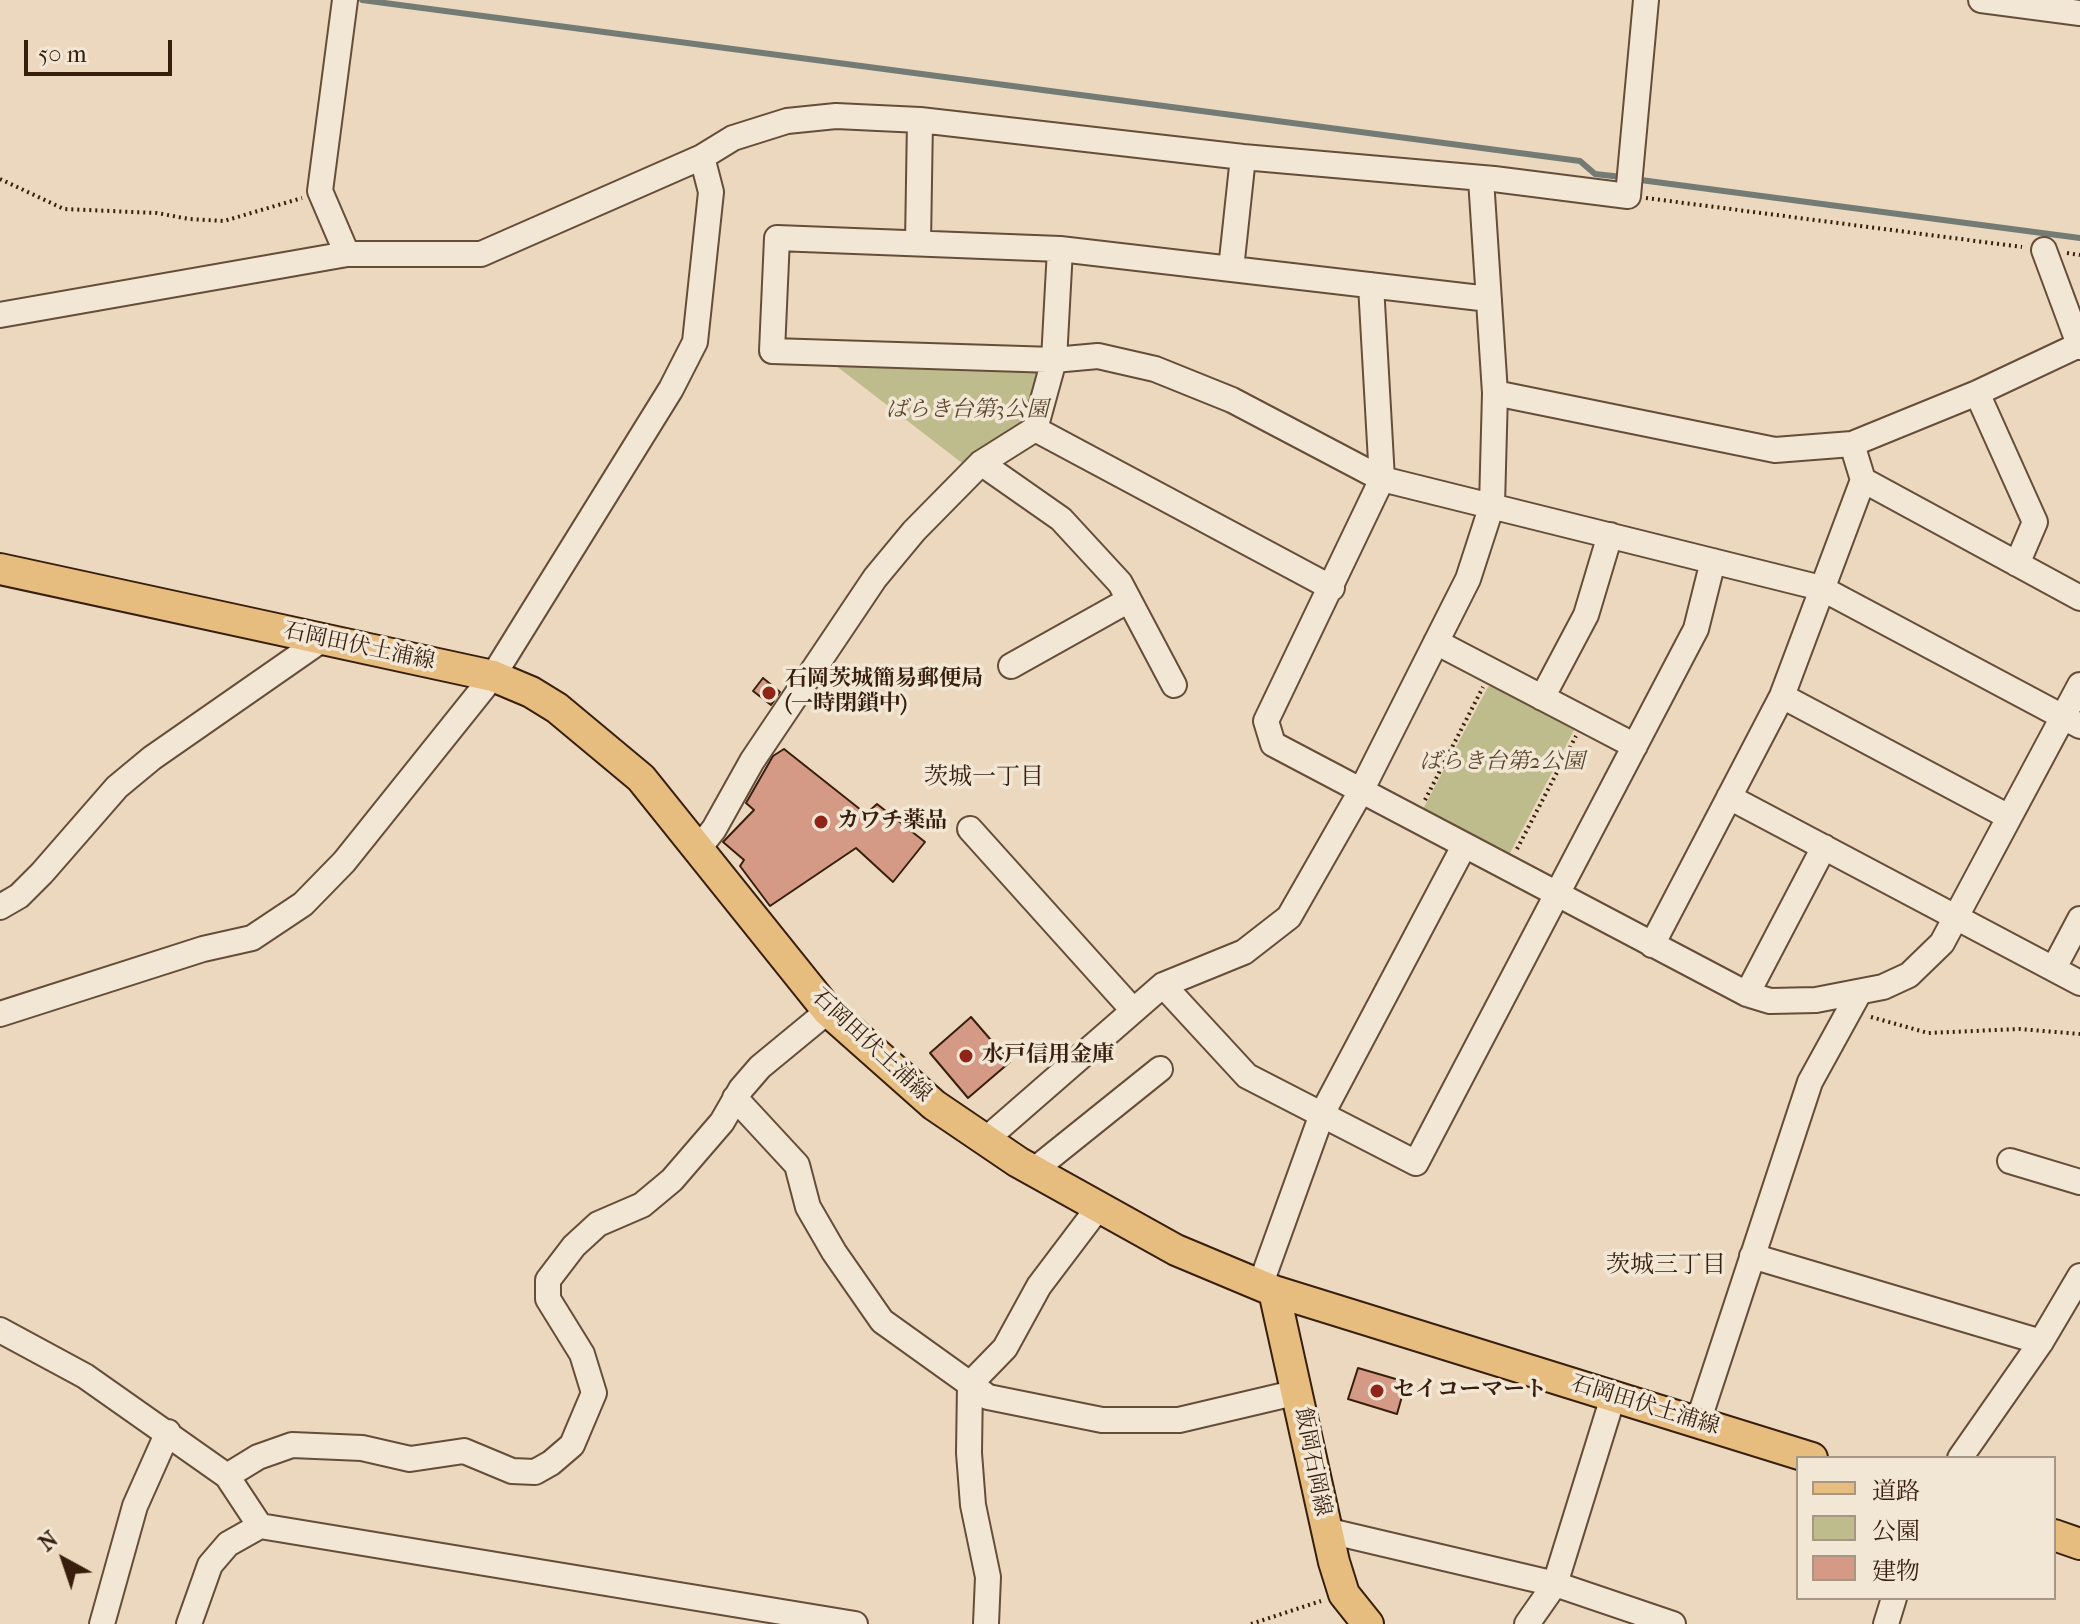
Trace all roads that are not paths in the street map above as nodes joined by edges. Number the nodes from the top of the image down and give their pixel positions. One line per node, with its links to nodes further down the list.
1 (345, 0): 12 (street)
2 (1646, 0): 8 (street)
3 (1981, 0): 4 (street)
4 (2080, 13)
5 (920, 120): 6 (street); 7 (street); 9 (street)
6 (702, 157): 12 (street); 38 (street)
7 (1243, 157): 8 (street); 13 (street)
8 (1481, 179): 15 (street)
9 (918, 243): 10 (street); 18 (street)
10 (1060, 249): 13 (street); 18 (street)
11 (2044, 250): 17 (street)
12 (347, 254): 16 (street)
13 (1231, 269): 14 (street)
14 (1371, 285): 15 (street); 24 (street)
15 (1489, 299): 19 (street)
16 (0, 315)
17 (2080, 346): 20 (street)
18 (1054, 360): 21 (street); 24 (street)
19 (1495, 393): 22 (street); 26 (street)
20 (1977, 393): 22 (street); 29 (street)
21 (1035, 429): 23 (street); 31 (street)
22 (1852, 444): 25 (street)
23 (981, 463): 34 (street); 51 (street)
24 (1382, 479): 26 (street); 31 (street)
25 (1863, 480): 29 (street); 32 (street)
26 (1492, 505): 27 (street); 36 (street)
27 (1610, 535): 28 (street); 42 (street)
28 (1713, 561): 32 (street); 44 (street)
29 (2017, 564): 33 (street)
30 (0, 569): 35 (main road, 石岡田伏土浦線)
31 (1332, 588): 45 (street)
32 (1821, 588): 41 (street); 43 (street)
33 (2080, 598)
34 (1129, 600): 37 (street); 39 (street)
35 (323, 639): 38 (main road, 石岡田伏土浦線); 53 (street)
36 (1436, 642): 42 (street); 45 (street)
37 (1011, 666)
38 (493, 676): 51 (main road, 石岡田伏土浦線); 64 (street)
39 (1174, 685)
40 (2080, 685): 43 (street)
41 (1782, 696): 46 (street); 47 (street)
42 (1542, 698): 44 (street)
43 (2071, 722): 47 (street)
44 (1635, 746): 52 (street)
45 (1361, 791): 49 (street); 59 (street)
46 (1729, 797): 50 (street); 56 (street)
47 (2009, 817): 54 (street)
48 (970, 829): 62 (street)
49 (1464, 846): 52 (street); 67 (street)
50 (1824, 847): 54 (street); 60 (street)
51 (699, 848): 63 (main road, 石岡田伏土浦線)
52 (1557, 895): 56 (street); 67 (street)
53 (0, 907)
54 (1956, 917): 57 (street); 61 (street)
55 (2080, 919): 57 (street)
56 (1652, 945): 60 (street)
57 (2054, 968): 58 (street)
58 (2080, 983)
59 (1163, 985): 62 (street); 67 (street)
60 (1747, 994): 61 (street)
61 (1854, 1002): 73 (street)
62 (1132, 1009): 68 (street)
63 (828, 1011): 66 (street); 68 (main road, 石岡田伏土浦線)
64 (0, 1014)
65 (1160, 1069): 70 (street)
66 (735, 1098): 78 (street); 85 (street)
67 (1322, 1114): 75 (street)
68 (984, 1141): 70 (main road, 石岡田伏土浦線)
69 (2010, 1161): 71 (street)
70 (1033, 1171): 72 (main road, 石岡田伏土浦線)
71 (2080, 1182)
72 (1098, 1208): 75 (main road, 石岡田伏土浦線); 78 (street)
73 (1752, 1256): 77 (street); 81 (street)
74 (2080, 1276): 77 (street)
75 (1267, 1289): 79 (main road, 飯岡石岡線); 80 (main road, 石岡田伏土浦線)
76 (0, 1330): 82 (street)
77 (2041, 1342): 84 (street)
78 (970, 1384): 79 (street); 95 (street)
79 (1298, 1392): 87 (main road, 飯岡石岡線)
80 (1613, 1397): 81 (main road, 石岡田伏土浦線); 90 (street)
81 (1698, 1422): 83 (main road, 石岡田伏土浦線)
82 (168, 1432): 85 (street); 92 (street)
83 (1806, 1456)
84 (1961, 1456)
85 (227, 1476): 86 (street)
86 (260, 1526): 93 (street); 94 (street)
87 (1325, 1530): 90 (street); 96 (main road, 飯岡石岡線)
88 (2056, 1536): 89 (main road)
89 (2080, 1544)
90 (1555, 1584): 97 (street); 98 (street)
91 (1893, 1600): 99 (street)
92 (102, 1624)
93 (189, 1624)
94 (855, 1624)
95 (986, 1624)
96 (1368, 1624)
97 (1527, 1624)
98 (1673, 1624)
99 (1886, 1624)

